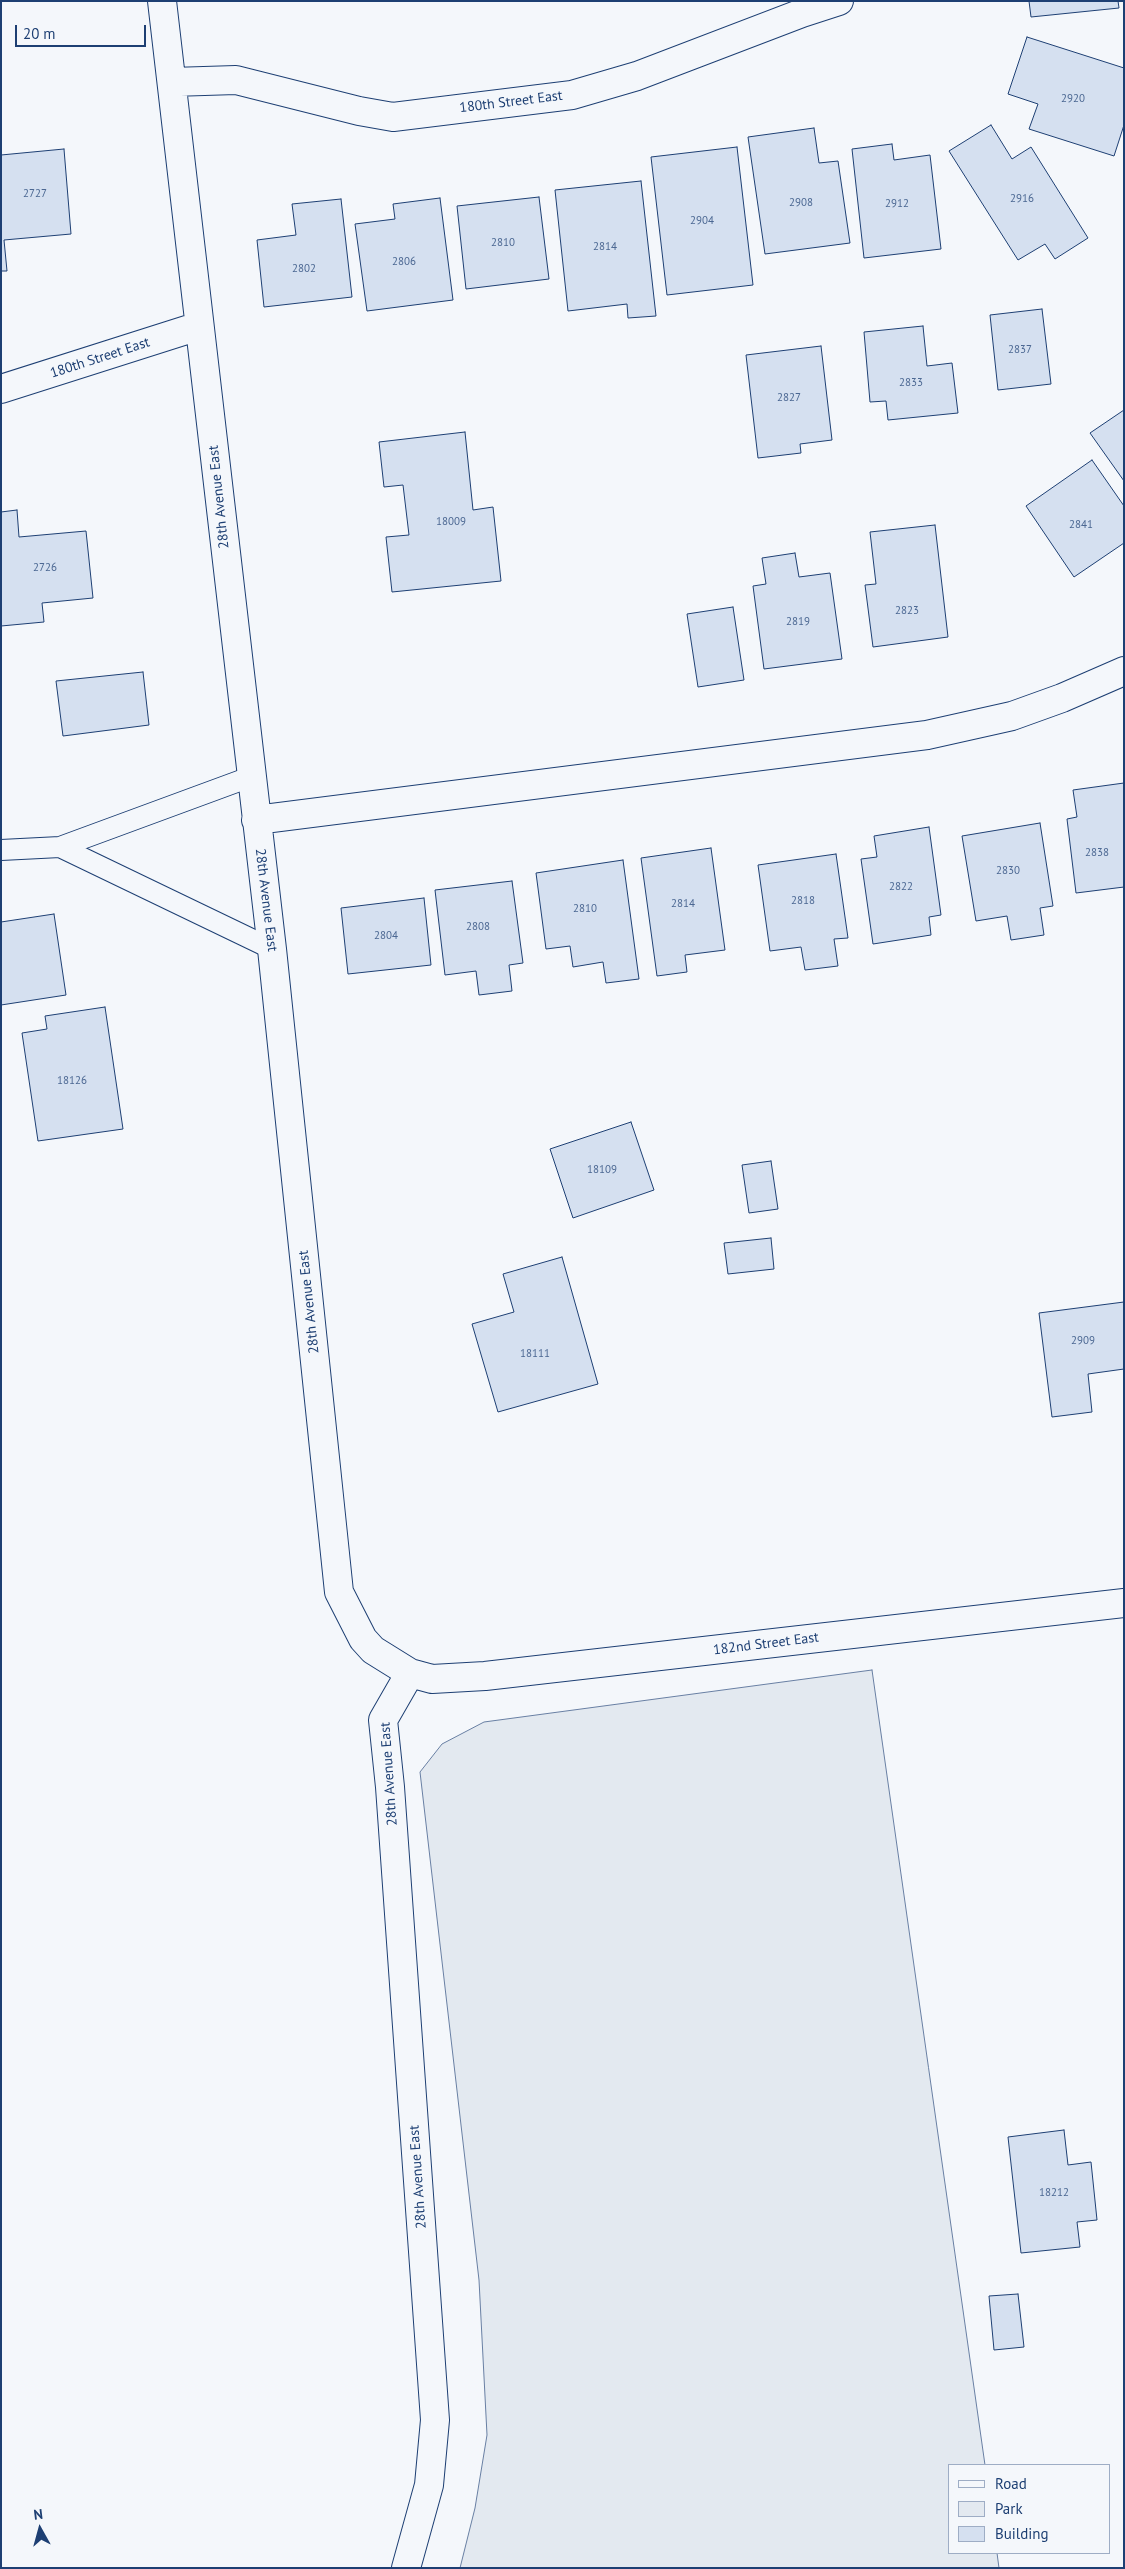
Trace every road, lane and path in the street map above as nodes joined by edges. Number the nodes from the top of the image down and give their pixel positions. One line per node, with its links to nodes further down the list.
1 (162, 1): 3 (street, 28th Avenue East)
2 (839, 1): 3 (street, 180th Street East)
3 (172, 82): 4 (street, 28th Avenue East)
4 (200, 326): 5 (street, 180th Street East); 7 (street, 28th Avenue East)
5 (1, 389)
6 (1124, 671): 8 (street)
7 (250, 777): 8 (street, 28th Avenue East); 9 (lane)
8 (256, 820): 11 (street, 28th Avenue East)
9 (60, 847): 10 (lane); 11 (lane)
10 (1, 850)
11 (272, 949): 13 (street, 28th Avenue East)
12 (1124, 1603): 13 (street, 182nd Street East)
13 (410, 1673): 14 (street, 28th Avenue East)
14 (406, 2568)

